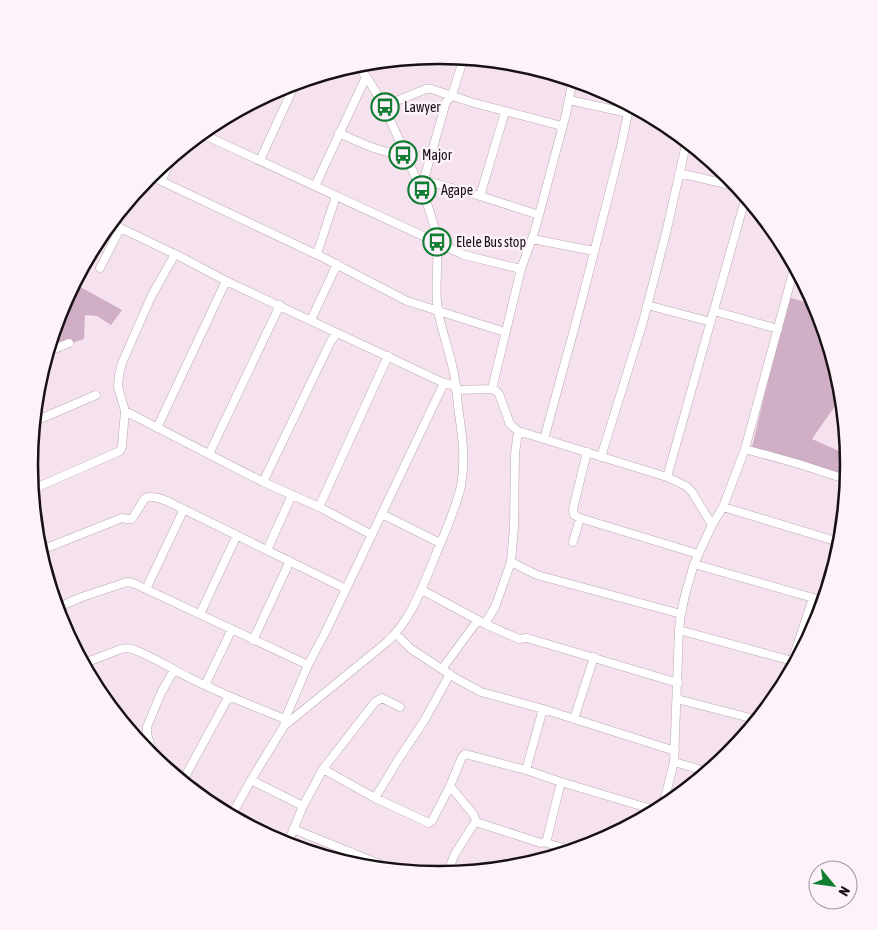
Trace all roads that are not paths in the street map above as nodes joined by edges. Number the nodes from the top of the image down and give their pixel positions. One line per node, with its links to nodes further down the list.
1 (462, 64): 6 (street)
2 (363, 71): 3 (street)
3 (366, 77): 8 (street); 12 (street)
4 (572, 87): 7 (street)
5 (292, 92): 16 (street)
6 (452, 95): 8 (street); 9 (street); 20 (street)
7 (569, 100): 10 (street); 11 (street)
8 (384, 106): 15 (street)
9 (505, 112): 11 (street); 26 (street)
10 (628, 113): 33 (street)
11 (562, 126): 28 (street)
12 (339, 133): 15 (street); 23 (street)
13 (208, 137): 16 (street)
14 (685, 148): 18 (street)
15 (406, 155): 24 (street)
16 (260, 160): 23 (street)
17 (166, 171): 21 (street)
18 (680, 173): 22 (street); 42 (street)
19 (157, 179): 21 (street)
20 (424, 180): 24 (street); 26 (street)
21 (161, 181): 35 (street)
22 (726, 184)
23 (315, 186): 25 (street)
24 (421, 190): 32 (street)
25 (336, 196): 32 (street); 35 (street)
26 (480, 196): 28 (street)
27 (744, 204): 44 (street)
28 (539, 215): 31 (street)
29 (116, 227): 30 (street)
30 (120, 229): 34 (street); 37 (street)
31 (532, 239): 33 (street); 38 (street)
32 (437, 243): 38 (street); 43 (street)
33 (594, 251): 61 (street)
34 (175, 254): 40 (street); 57 (street)
35 (317, 254): 36 (street)
36 (338, 264): 43 (street); 45 (street)
37 (100, 268)
38 (521, 269): 49 (street)
39 (792, 274): 47 (street)
40 (226, 281): 41 (street); 59 (street)
41 (280, 306): 45 (street); 64 (street)
42 (647, 306): 46 (street); 65 (street)
43 (438, 310): 49 (street); 54 (street)
44 (714, 311): 46 (street); 47 (street)
45 (311, 320): 48 (street)
46 (710, 322): 66 (street)
47 (778, 329): 62 (street)
48 (334, 331): 52 (street); 68 (street)
49 (505, 332): 55 (street)
50 (69, 343): 51 (street)
51 (55, 349)
52 (388, 356): 53 (street); 71 (street)
53 (444, 383): 54 (street); 74 (street)
54 (456, 388): 55 (street); 81 (street)
55 (492, 389): 60 (street)
56 (96, 395): 58 (street)
57 (125, 411): 59 (street); 69 (street)
58 (40, 419)
59 (157, 428): 64 (street)
60 (518, 431): 61 (street); 86 (street)
61 (544, 439): 63 (street)
62 (745, 449): 67 (street); 72 (street)
63 (586, 452): 65 (street); 75 (street)
64 (209, 454): 68 (street)
65 (601, 457): 66 (street)
66 (666, 477): 76 (street)
67 (840, 477)
68 (263, 482): 70 (street)
69 (38, 487)
70 (292, 495): 71 (street); 83 (street)
71 (319, 507): 77 (street)
72 (722, 507): 76 (street); 79 (street)
73 (184, 510): 78 (street); 82 (street); 88 (street)
74 (382, 514): 77 (street); 81 (street)
75 (580, 518): 80 (street); 84 (street)
76 (712, 525): 84 (street)
77 (372, 534): 89 (street)
78 (237, 535): 83 (street); 94 (street)
79 (833, 540)
80 (573, 542)
81 (440, 543): 90 (street)
82 (46, 548)
83 (267, 550): 85 (street)
84 (698, 554): 87 (street)
85 (290, 561): 89 (street); 101 (street)
86 (511, 562): 95 (street); 96 (street)
87 (694, 564): 91 (street); 95 (street)
88 (146, 589): 93 (street); 94 (street)
89 (346, 589): 105 (street)
90 (422, 590): 96 (street); 99 (street)
91 (813, 598): 92 (street); 100 (street)
92 (817, 599)
93 (63, 605)
94 (200, 614): 97 (street)
95 (680, 614): 98 (street)
96 (482, 622): 102 (street); 106 (street)
97 (232, 629): 101 (street); 110 (street)
98 (680, 630): 103 (street); 109 (street)
99 (396, 634): 106 (street); 117 (street)
100 (801, 639)
101 (253, 640): 105 (street)
102 (594, 657): 109 (street); 116 (street)
103 (790, 661)
104 (89, 662): 107 (street)
105 (308, 665): 117 (street)
106 (442, 669): 108 (street)
107 (174, 670): 110 (street); 118 (street)
108 (450, 674): 114 (street); 129 (street)
109 (678, 683): 112 (street)
110 (204, 685): 111 (street)
111 (229, 696): 117 (street); 124 (street)
112 (677, 699): 115 (street); 119 (street)
113 (400, 707): 121 (street)
114 (543, 709): 116 (street); 122 (street)
115 (751, 718)
116 (574, 719): 119 (street)
117 (284, 723): 125 (street)
118 (150, 744)
119 (675, 751): 120 (street)
120 (674, 762): 123 (street); 128 (street)
121 (323, 769): 129 (street); 130 (street)
122 (526, 770): 126 (street); 127 (street)
123 (701, 770)
124 (185, 776)
125 (251, 780): 130 (street); 132 (street)
126 (561, 782): 131 (street); 136 (street)
127 (450, 786): 129 (street); 133 (street)
128 (665, 797)
129 (375, 798)
130 (302, 806): 134 (street)
131 (648, 808)
132 (235, 811)
133 (476, 822): 136 (street); 141 (street)
134 (293, 829): 135 (street); 138 (street)
135 (289, 838)
136 (544, 842): 137 (street)
137 (561, 847)
138 (351, 852): 139 (street); 140 (street)
139 (349, 856)
140 (372, 861)
141 (450, 866)

